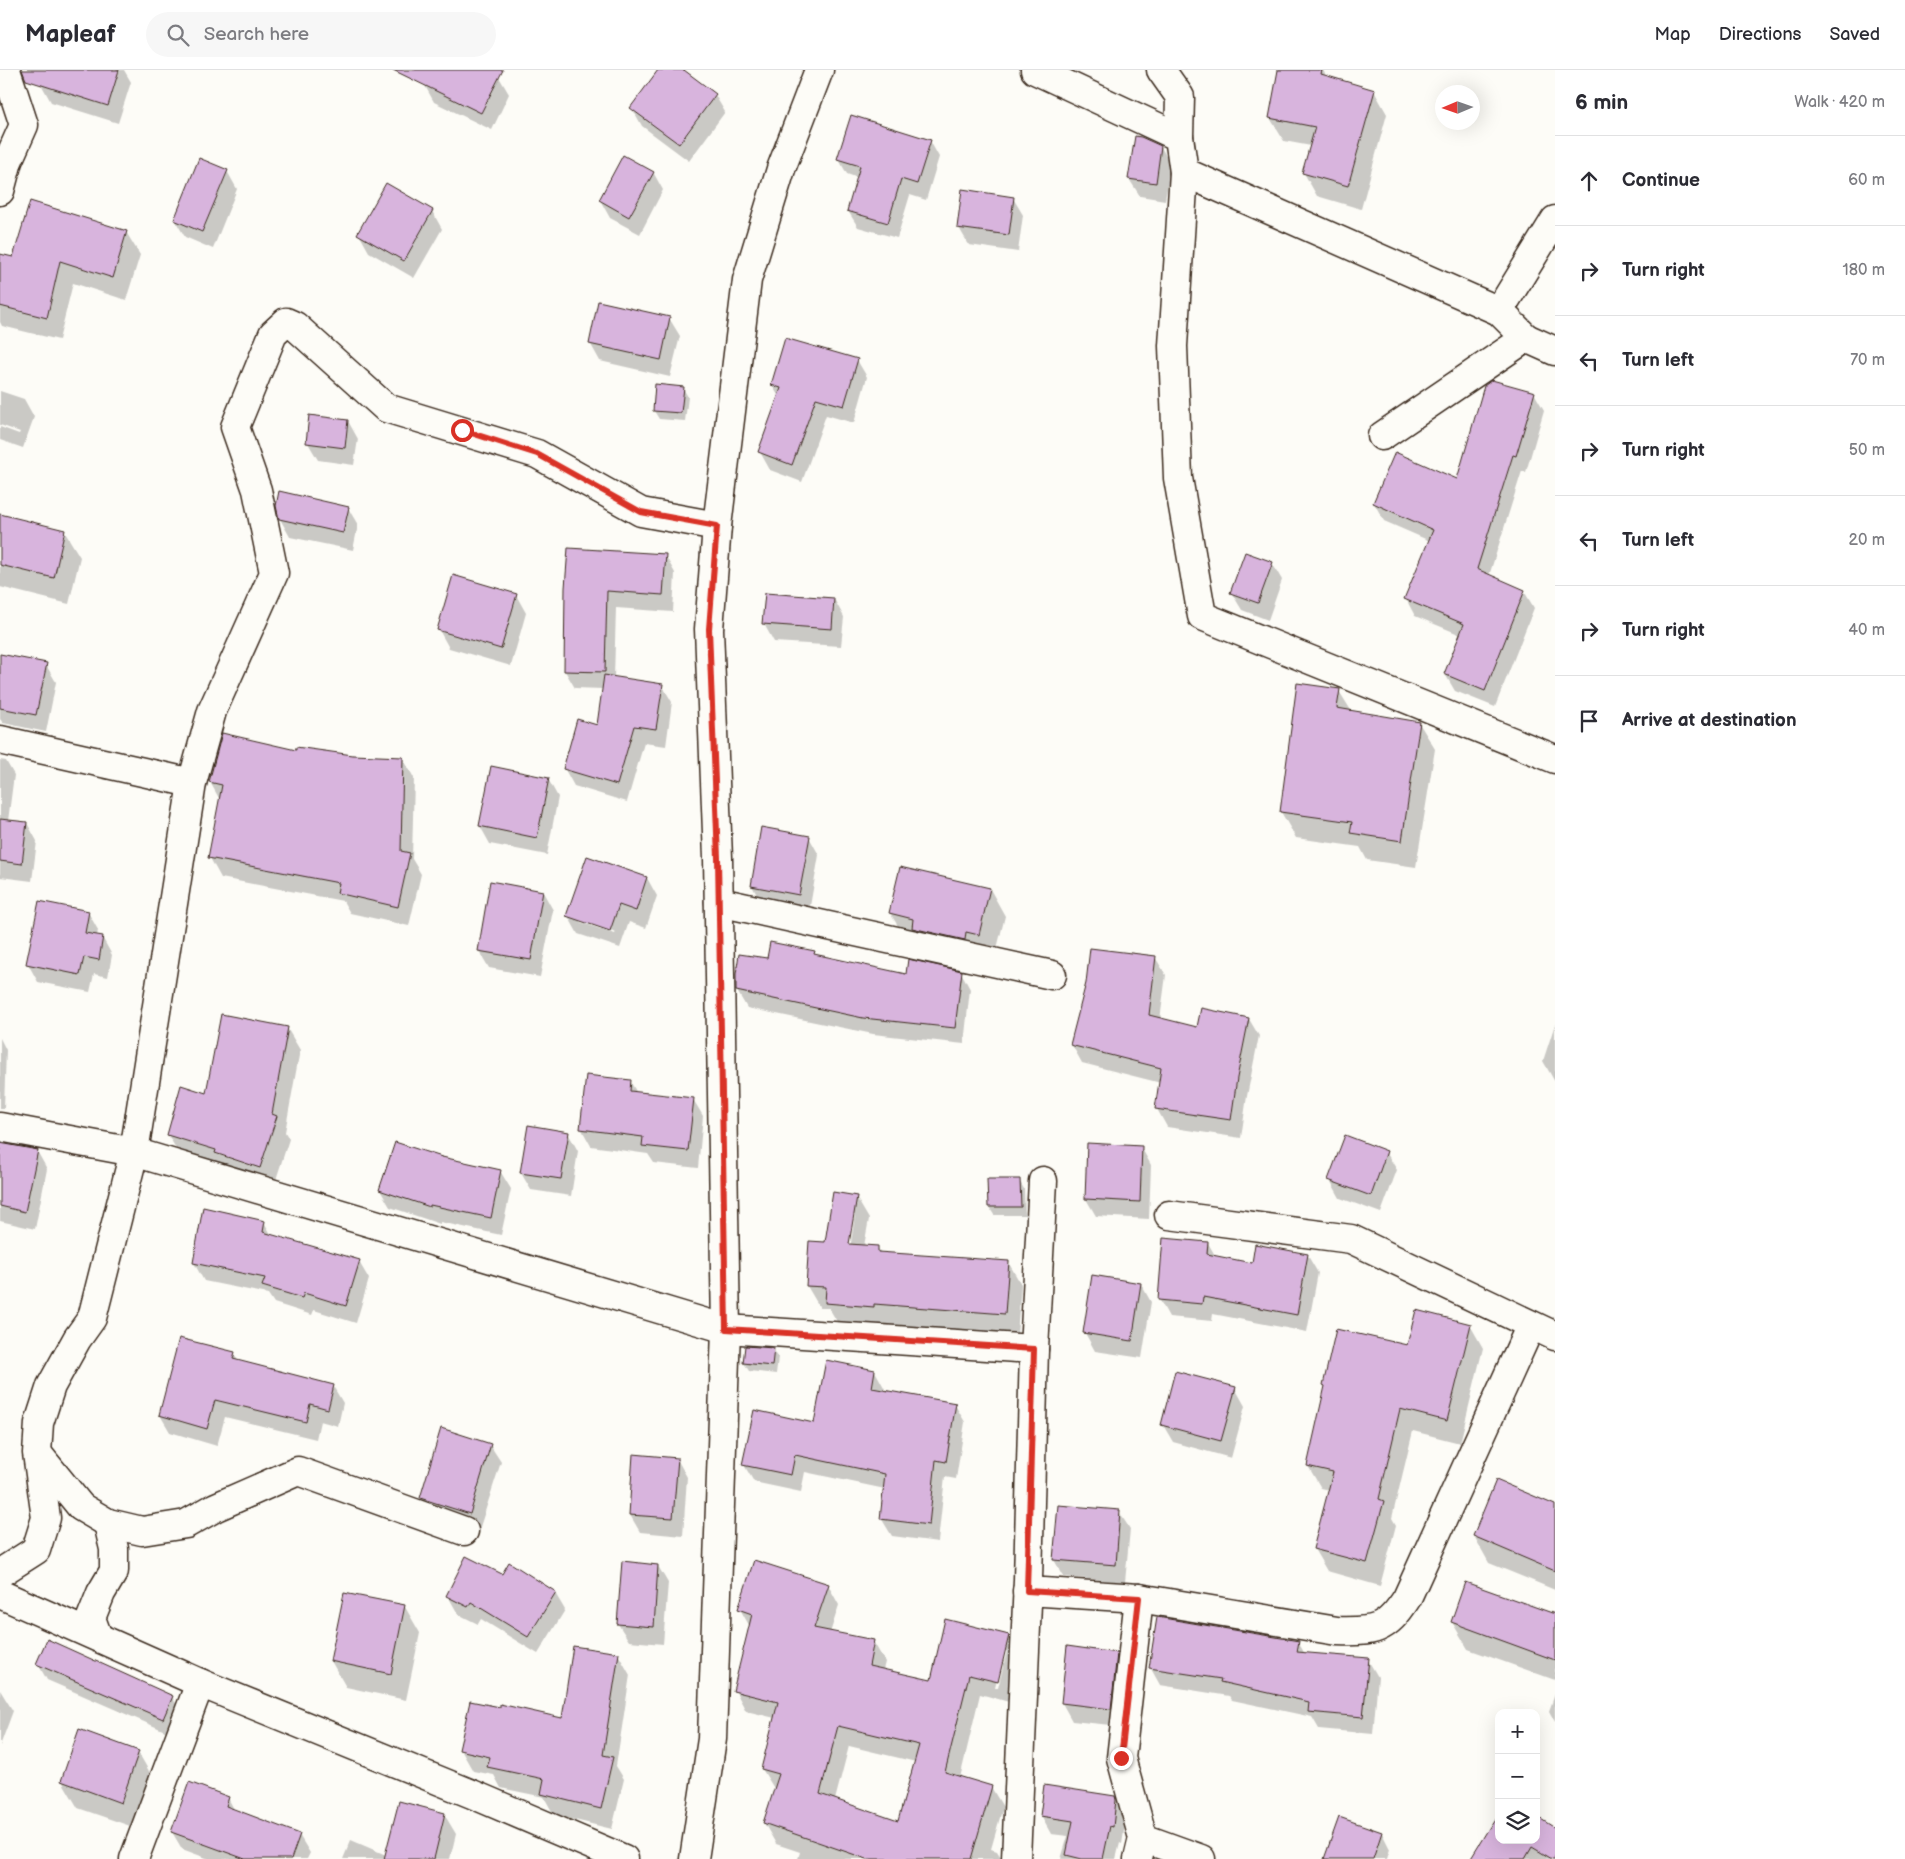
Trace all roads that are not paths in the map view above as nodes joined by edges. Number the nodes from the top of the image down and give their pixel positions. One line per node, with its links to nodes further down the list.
1 (6, 70): 7 (street)
2 (819, 70): 13 (street)
3 (1035, 70): 5 (street)
4 (1161, 70): 5 (street)
5 (1179, 137): 6 (street)
6 (1184, 172): 9 (street); 15 (street)
7 (0, 191)
8 (1555, 220): 9 (street)
9 (1499, 311): 10 (street)
10 (1526, 338): 11 (street); 12 (street)
11 (1555, 351)
12 (1382, 436)
13 (717, 526): 16 (street); 17 (street)
14 (0, 740): 16 (street)
15 (1555, 759)
16 (192, 783): 20 (street)
17 (719, 902): 18 (street); 23 (street)
18 (1052, 975)
19 (0, 1127): 20 (street)
20 (134, 1152): 23 (street); 26 (street)
21 (1043, 1181): 25 (street)
22 (1169, 1215): 24 (street)
23 (726, 1329): 25 (street); 38 (street)
24 (1543, 1330): 32 (street)
25 (1034, 1349): 30 (street)
26 (37, 1453): 27 (street); 29 (street)
27 (108, 1523): 28 (street); 33 (street)
28 (464, 1531)
29 (0, 1573)
30 (1027, 1591): 32 (street); 39 (street)
31 (0, 1594): 33 (street)
32 (1139, 1598): 35 (street)
33 (98, 1637): 34 (street)
34 (200, 1683): 36 (street); 37 (street)
35 (1140, 1848): 40 (street)
36 (134, 1859)
37 (624, 1859)
38 (694, 1859)
39 (1016, 1859)
40 (1201, 1859)

